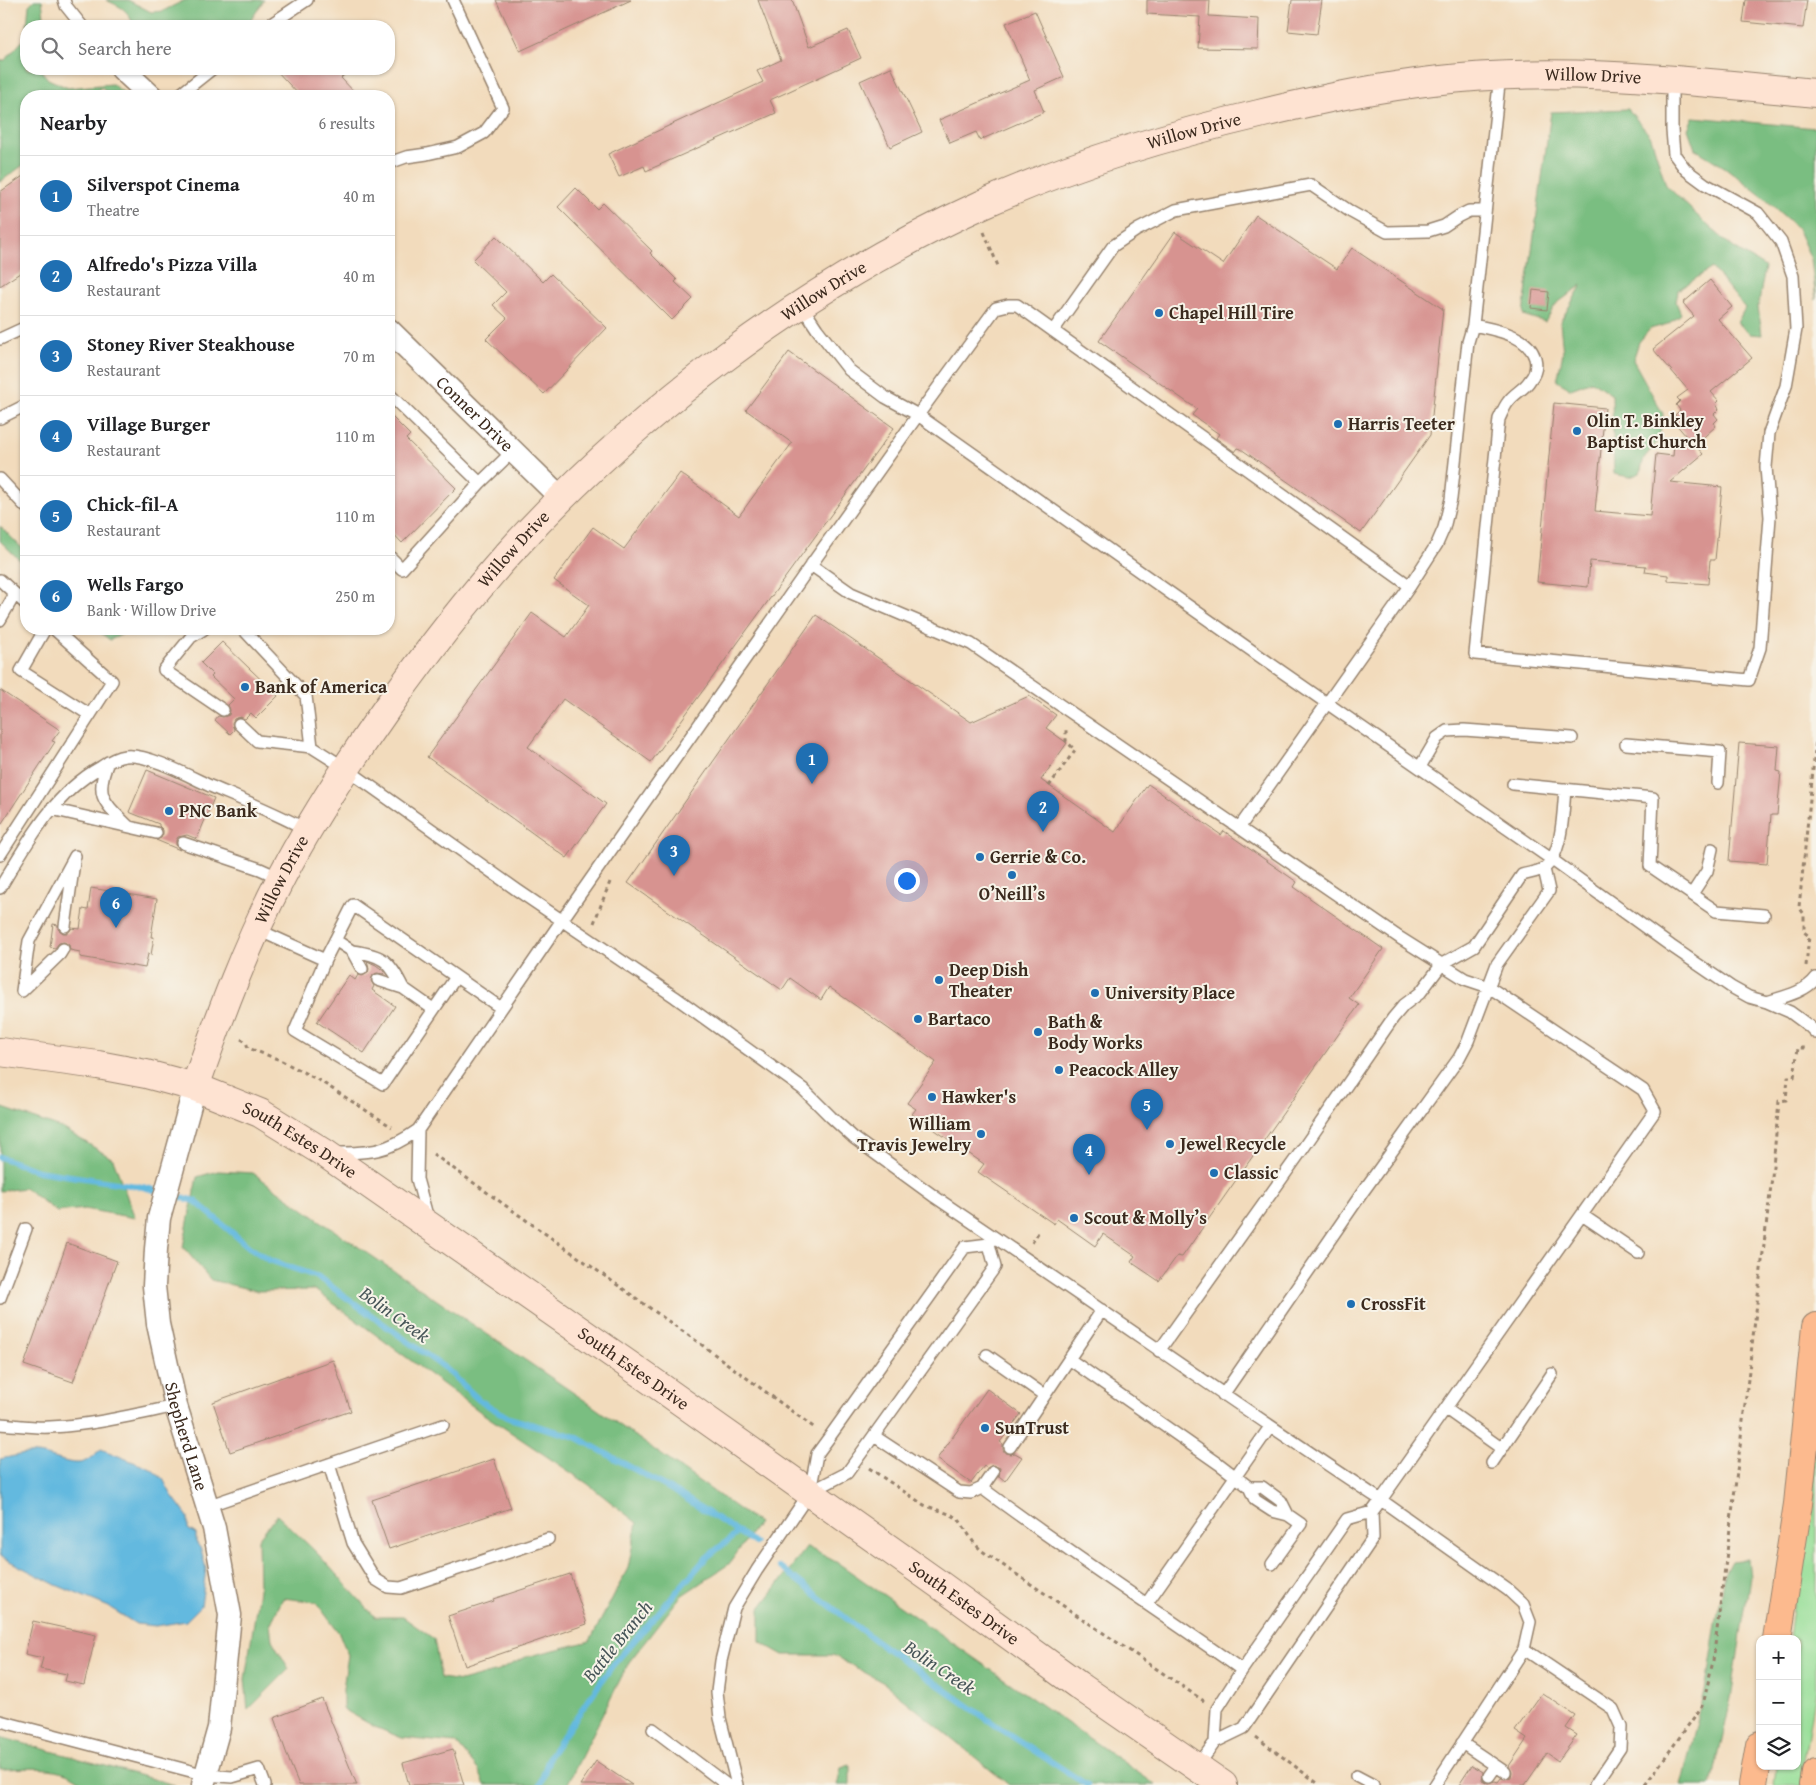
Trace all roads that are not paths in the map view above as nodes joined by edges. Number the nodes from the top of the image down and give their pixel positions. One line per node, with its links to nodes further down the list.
1 (64, 0): 4 (lane)
2 (307, 0): 5 (lane)
3 (453, 0): 13 (lane)
4 (77, 20)
5 (277, 20)
6 (128, 75): 10 (street)
7 (204, 75): 11 (lane)
8 (1500, 75): 9 (street, Willow Drive); 14 (lane); 15 (street, Willow Drive)
9 (1672, 79): 12 (street, Willow Drive); 16 (lane)
10 (144, 90)
11 (186, 90)
12 (1816, 93)
13 (395, 161)
14 (1485, 211): 16 (lane); 18 (lane)
15 (801, 305): 23 (lane); 28 (street, Willow Drive)
16 (1473, 325): 33 (lane)
17 (20, 330): 20 (lane)
18 (1053, 331): 23 (lane); 33 (lane)
19 (395, 336): 25 (street, Conner Drive)
20 (0, 339)
21 (395, 400): 27 (lane)
22 (20, 408): 24 (lane)
23 (918, 415): 31 (lane); 41 (lane)
24 (0, 418)
25 (513, 452): 27 (lane); 28 (street, Conner Drive)
26 (0, 479): 29 (lane)
27 (480, 483): 30 (lane)
28 (561, 498): 50 (street, Willow Drive)
29 (20, 501)
30 (395, 562)
31 (811, 565): 56 (lane); 68 (lane)
32 (0, 580): 34 (lane)
33 (1410, 586): 41 (lane)
34 (15, 594): 35 (lane); 36 (lane)
35 (20, 599)
36 (0, 620)
37 (42, 635): 43 (lane)
38 (61, 635): 43 (lane)
39 (194, 635): 42 (lane)
40 (249, 635): 47 (lane)
41 (1328, 703): 49 (lane); 56 (lane)
42 (223, 710)
43 (90, 715): 61 (lane)
44 (239, 724): 47 (lane)
45 (1572, 738): 49 (lane)
46 (1626, 744): 51 (lane)
47 (312, 748): 50 (lane)
48 (108, 762): 54 (lane); 55 (lane); 57 (lane)
49 (1420, 767): 62 (lane)
50 (345, 768): 57 (street, Willow Drive); 68 (lane)
51 (1718, 783)
52 (1513, 784): 53 (lane)
53 (1565, 789): 62 (lane); 66 (lane)
54 (51, 809): 55 (lane); 65 (lane)
55 (128, 826): 58 (lane)
56 (1240, 828): 75 (lane)
57 (307, 830): 64 (street, Willow Drive)
58 (156, 833)
59 (184, 843): 64 (lane)
60 (1712, 849): 66 (lane)
61 (0, 855)
62 (1552, 859): 63 (lane); 82 (lane)
63 (1544, 869): 75 (lane); 80 (lane)
64 (281, 878): 70 (street, Willow Drive)
65 (0, 888)
66 (1692, 894): 67 (lane)
67 (1764, 915)
68 (562, 920): 83 (lane); 93 (lane)
69 (65, 926): 72 (lane)
70 (256, 929): 74 (lane); 87 (street, Willow Drive)
71 (335, 940): 73 (lane); 74 (lane); 77 (lane)
72 (63, 949)
73 (352, 951): 76 (lane); 81 (lane)
74 (325, 960): 84 (lane)
75 (1442, 964): 80 (lane); 98 (lane)
76 (362, 969)
77 (456, 977): 83 (lane); 84 (lane)
78 (1816, 978): 82 (lane)
79 (378, 980): 81 (lane)
80 (1490, 987): 90 (lane); 103 (lane)
81 (403, 988): 84 (lane)
82 (1768, 1002): 85 (lane)
83 (501, 1008): 88 (lane)
84 (433, 1009)
85 (1816, 1033)
86 (0, 1052): 87 (street, South Estes Drive)
87 (195, 1087): 89 (street, South Estes Drive); 104 (street, Shepherd Lane)
88 (412, 1140): 89 (lane); 91 (lane)
89 (326, 1154): 91 (street, South Estes Drive)
90 (1582, 1215): 94 (lane); 105 (lane)
91 (430, 1226): 117 (street, South Estes Drive)
92 (26, 1229): 95 (lane)
93 (991, 1240): 96 (lane); 109 (lane); 117 (lane)
94 (1638, 1253)
95 (0, 1298)
96 (1102, 1310): 98 (lane); 100 (lane)
97 (1816, 1327): 124 (highway)
98 (1159, 1351): 103 (lane)
99 (987, 1356): 102 (lane)
100 (1069, 1359): 102 (lane); 115 (lane)
101 (1552, 1374): 111 (lane)
102 (1044, 1395): 110 (lane)
103 (1224, 1395): 108 (lane)
104 (176, 1406): 106 (lane); 119 (street, Shepherd Lane)
105 (1446, 1409): 111 (lane); 118 (lane)
106 (0, 1424)
107 (443, 1425): 113 (lane)
108 (1270, 1427): 115 (lane); 118 (lane)
109 (874, 1436): 116 (lane); 117 (lane)
110 (1010, 1448)
111 (1500, 1448): 112 (lane)
112 (1492, 1463)
113 (329, 1464): 119 (lane); 121 (lane)
114 (993, 1472): 116 (lane)
115 (1235, 1476): 122 (lane); 123 (lane)
116 (982, 1488): 123 (lane)
117 (810, 1492): 131 (street, South Estes Drive); 139 (lane)
118 (1381, 1500): 120 (lane); 125 (lane)
119 (207, 1506): 136 (street, Shepherd Lane)
120 (1372, 1512): 126 (lane); 129 (lane)
121 (548, 1539)
122 (1272, 1564)
123 (1147, 1603): 126 (lane)
124 (1778, 1635)
125 (1524, 1649): 130 (lane); 143 (lane)
126 (1242, 1670): 129 (lane)
127 (0, 1721): 136 (lane)
128 (653, 1730): 138 (lane)
129 (1215, 1742): 131 (lane)
130 (1462, 1743): 135 (lane); 142 (lane)
131 (1197, 1767): 140 (street, South Estes Drive)
132 (1756, 1768): 144 (highway)
133 (1816, 1773): 145 (highway)
134 (1356, 1776): 141 (lane)
135 (1489, 1776)
136 (204, 1780): 137 (lane)
137 (265, 1785)
138 (727, 1785)
139 (737, 1785)
140 (1223, 1785)
141 (1373, 1785)
142 (1434, 1785)
143 (1595, 1785)
144 (1753, 1785)
145 (1814, 1785)

